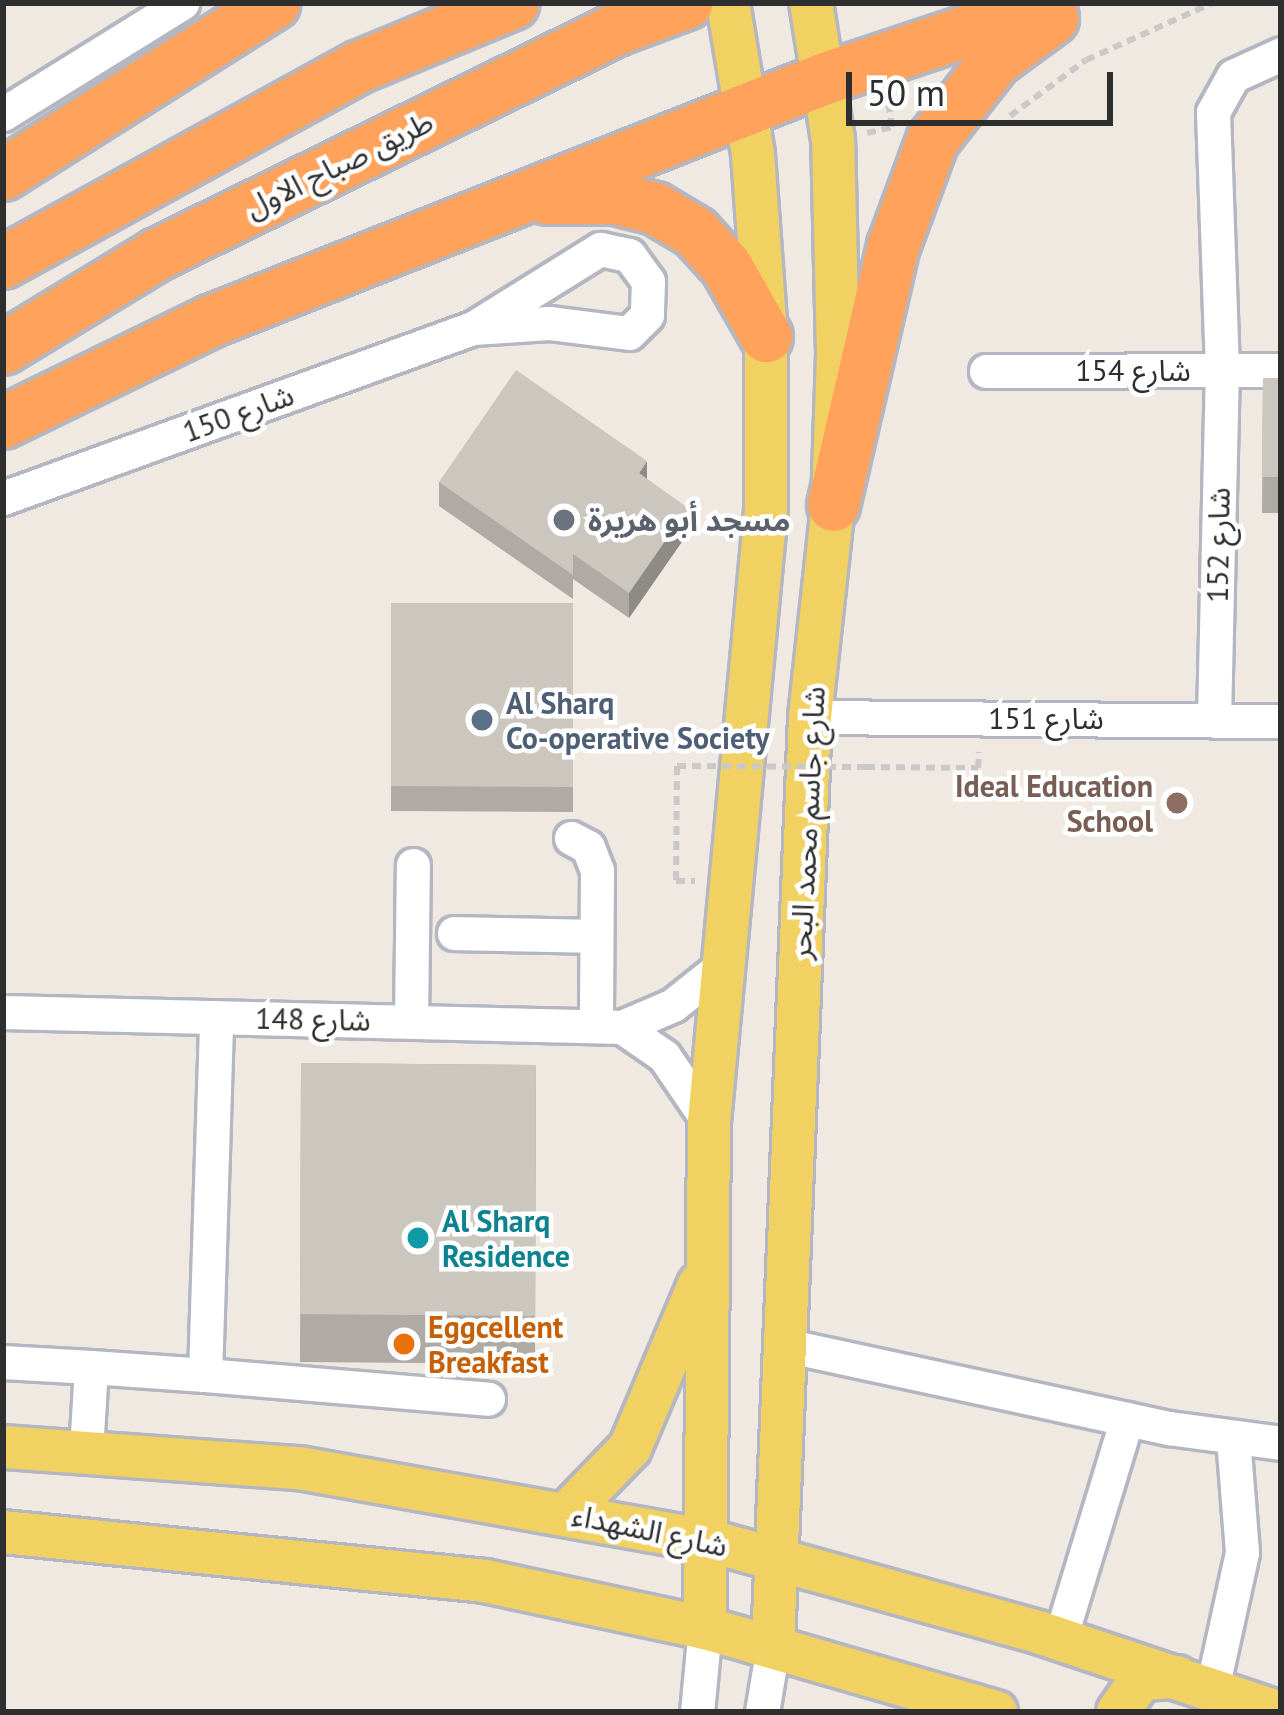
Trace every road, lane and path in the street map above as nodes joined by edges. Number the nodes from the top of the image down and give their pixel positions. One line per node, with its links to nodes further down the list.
1 (182, 3): 13 (street)
2 (274, 3): 15 (highway)
3 (512, 3): 17 (highway)
4 (686, 3): 20 (highway, طريق صباح الاول)
5 (728, 3): 12 (main road)
6 (1050, 3): 11 (highway)
7 (1072, 3): 26 (highway)
8 (1212, 3): 14 (path)
9 (813, 15): 11 (main road, شارع جاسم محمد البحر)
10 (1281, 54): 21 (street)
11 (825, 78): 12 (highway); 26 (main road, شارع جاسم محمد البحر)
12 (746, 109): 16 (highway); 19 (main road)
13 (3, 114)
14 (996, 131)
15 (3, 173)
16 (522, 198): 19 (highway); 24 (highway)
17 (3, 262)
18 (473, 328): 18 (street, شارع 150); 25 (street, شارع 150)
19 (766, 336): 36 (main road)
20 (3, 348)
21 (1222, 370): 22 (street, شارع 154); 23 (street, شارع 154); 28 (street, شارع 152)
22 (1281, 370)
23 (986, 371)
24 (3, 422)
25 (3, 498)
26 (833, 505): 27 (main road, شارع جاسم محمد البحر)
27 (811, 717): 28 (street, شارع 151); 43 (main road, شارع جاسم محمد البحر)
28 (1214, 719): 29 (street, شارع 151)
29 (1281, 721)
30 (979, 769): 33 (path, bridge)
31 (571, 838): 35 (street)
32 (413, 865): 39 (street)
33 (676, 881)
34 (454, 933): 35 (street)
35 (596, 936): 40 (street)
36 (722, 966): 40 (street, شارع 148); 41 (main road)
37 (3, 1012): 38 (street, شارع 148)
38 (216, 1017): 39 (street, شارع 148); 46 (street)
39 (411, 1021): 40 (street, شارع 148)
40 (609, 1026): 41 (street)
41 (710, 1122): 42 (main road)
42 (710, 1256): 53 (main road); 55 (main road)
43 (784, 1345): 48 (street); 56 (main road, شارع جاسم محمد البحر)
44 (3, 1362): 45 (street)
45 (91, 1367): 46 (street); 52 (street)
46 (205, 1375): 47 (street)
47 (488, 1399)
48 (1127, 1419): 49 (street); 58 (street)
49 (1233, 1437): 50 (street); 60 (street)
50 (1281, 1444)
51 (3, 1448): 52 (main road, شارع الشهداء)
52 (86, 1451): 53 (main road, شارع الشهداء)
53 (568, 1512): 55 (main road, شارع الشهداء)
54 (3, 1532): 57 (main road)
55 (710, 1541): 56 (main road, شارع الشهداء); 57 (main road)
56 (777, 1559): 58 (main road, شارع الشهداء); 59 (main road, شارع جاسم محمد البحر)
57 (705, 1628): 59 (main road); 61 (street)
58 (1060, 1639): 60 (main road, شارع الشهداء)
59 (773, 1646): 62 (street); 63 (main road)
60 (1195, 1683): 64 (main road); 65 (main road, شارع الشهداء)
61 (697, 1712)
62 (762, 1712)
63 (996, 1712)
64 (1118, 1712)
65 (1276, 1712)

